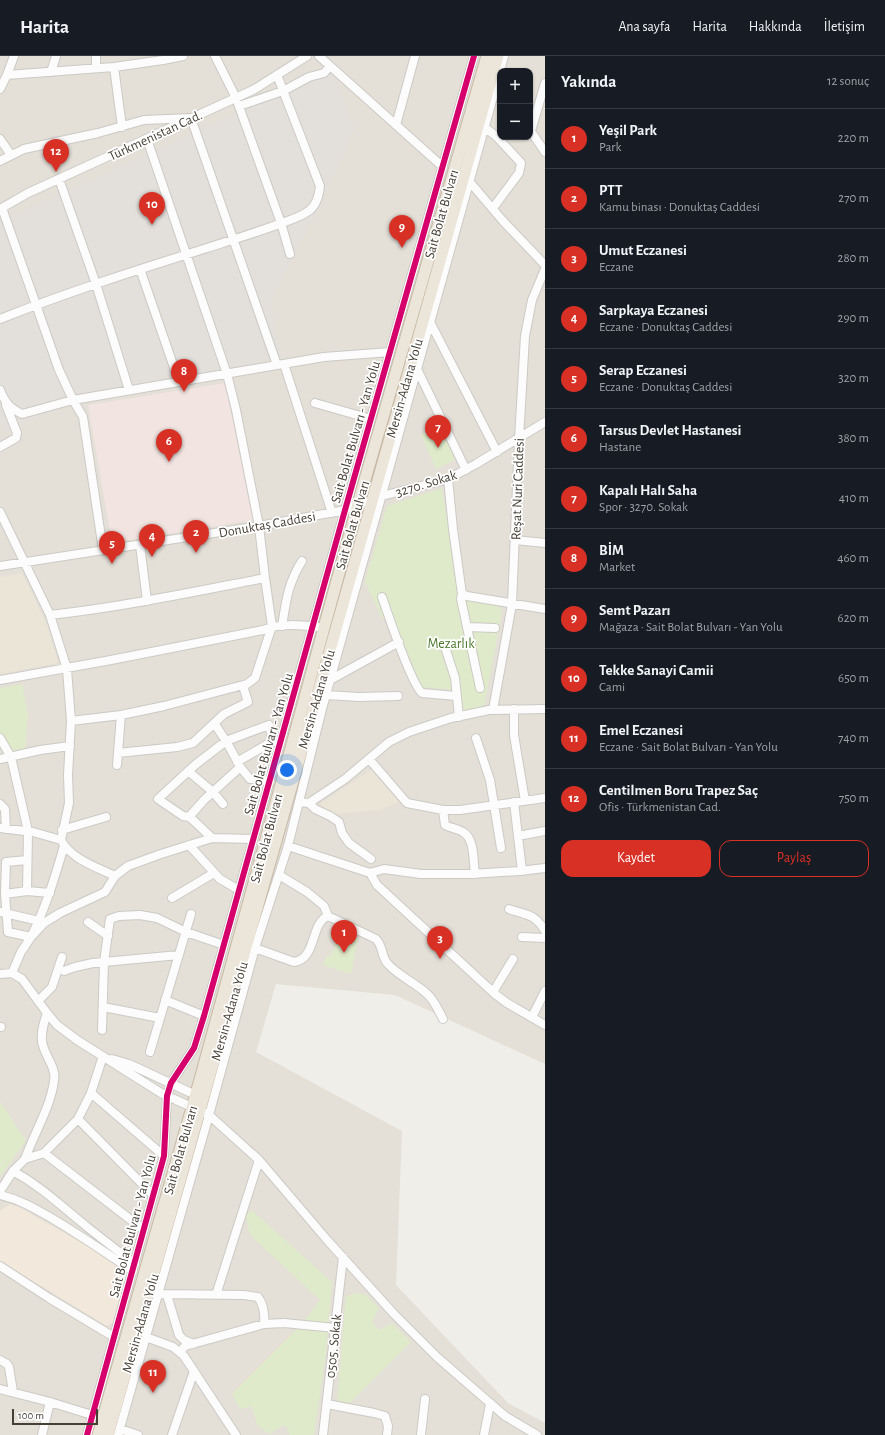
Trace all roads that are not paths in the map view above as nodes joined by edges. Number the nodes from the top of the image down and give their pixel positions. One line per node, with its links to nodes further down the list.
1 (56, 56): 17 (street)
2 (96, 56): 15 (street)
3 (183, 56): 14 (street)
4 (215, 56): 25 (street)
5 (307, 56): 19 (street, Türkmenistan Cad.)
6 (319, 56): 13 (street)
7 (415, 56): 29 (street)
8 (474, 56): 38 (street, Sait Bolat Bulvarı - Yan Yolu)
9 (487, 56): 72 (highway, Sait Bolat Bulvarı)
10 (498, 56): 71 (highway, Mersin-Adana Yolu)
11 (504, 56): 16 (street)
12 (13, 57): 18 (street)
13 (330, 66): 23 (street); 29 (street)
14 (114, 67): 15 (street); 30 (street)
15 (96, 68): 17 (street)
16 (501, 68)
17 (51, 72): 18 (street)
18 (7, 75): 22 (street)
19 (277, 75): 23 (street); 25 (street, Türkmenistan Cad.)
20 (497, 82): 24 (street)
21 (545, 83): 28 (street)
22 (0, 89)
23 (283, 91): 25 (street); 43 (street)
24 (492, 99): 26 (street); 31 (street)
25 (237, 102): 27 (street, Türkmenistan Cad.); 43 (street)
26 (497, 102)
27 (191, 118): 30 (street); 34 (street, Türkmenistan Cad.); 44 (street)
28 (533, 121)
29 (396, 125): 38 (street)
30 (122, 126): 36 (street)
31 (484, 127): 40 (street); 41 (street)
32 (533, 135): 35 (street)
33 (0, 138): 36 (street)
34 (147, 139): 39 (street, Türkmenistan Cad.); 45 (street)
35 (544, 149)
36 (11, 155): 37 (street)
37 (0, 162)
38 (443, 167): 54 (street, Sait Bolat Bulvarı - Yan Yolu)
39 (59, 179): 42 (street, Türkmenistan Cad.); 50 (street)
40 (469, 181): 41 (street); 53 (street)
41 (493, 208): 47 (street)
42 (1, 209): 51 (street)
43 (281, 223): 44 (street); 46 (street)
44 (234, 239): 45 (street); 55 (street)
45 (187, 254): 48 (street); 57 (street)
46 (290, 254)
47 (545, 265)
48 (140, 269): 50 (street); 58 (street)
49 (545, 269): 66 (street, Reşat Nuri Caddesi)
50 (96, 284): 51 (street); 60 (street)
51 (36, 305): 52 (street); 61 (street)
52 (0, 319)
53 (430, 322): 56 (street); 68 (street)
54 (390, 352): 55 (street); 64 (street, Sait Bolat Bulvarı - Yan Yolu)
55 (281, 365): 57 (street); 75 (street)
56 (417, 369): 69 (street); 71 (street)
57 (227, 374): 58 (street); 76 (street)
58 (179, 382): 60 (street)
59 (0, 390): 62 (street)
60 (129, 390): 61 (street)
61 (73, 400): 62 (street); 80 (street)
62 (4, 401): 67 (street)
63 (315, 403): 64 (street)
64 (371, 419): 73 (street, Sait Bolat Bulvarı - Yan Yolu)
65 (545, 422): 66 (street, 3270. Sokak)
66 (519, 439): 68 (street, 3270. Sokak); 77 (street, Reşat Nuri Caddesi)
67 (0, 446)
68 (497, 452): 69 (street, 3270. Sokak)
69 (466, 470): 70 (street, 3270. Sokak)
70 (448, 479): 71 (street, 3270. Sokak); 85 (street)
71 (377, 498): 72 (street, 3270. Sokak); 100 (street); 201 (highway, Mersin-Adana Yolu)
72 (358, 504): 73 (street, 3270. Sokak); 93 (highway, Sait Bolat Bulvarı)
73 (345, 510): 75 (street, Donuktaş Caddesi); 93 (street, Sait Bolat Bulvarı - Yan Yolu)
74 (0, 512): 81 (street)
75 (332, 513): 76 (street, Donuktaş Caddesi)
76 (259, 526): 79 (street, Donuktaş Caddesi); 84 (street)
77 (515, 540): 78 (street); 88 (street, Reşat Nuri Caddesi)
78 (545, 543)
79 (140, 545): 80 (street, Donuktaş Caddesi); 87 (street)
80 (103, 550): 81 (street, Donuktaş Caddesi)
81 (24, 562): 83 (street, Donuktaş Caddesi); 90 (street)
82 (302, 562): 92 (street)
83 (0, 566)
84 (265, 578): 87 (street); 91 (street)
85 (462, 594): 88 (street); 94 (street)
86 (382, 597): 96 (street)
87 (146, 602): 90 (street)
88 (512, 604): 89 (street); 108 (street, Reşat Nuri Caddesi)
89 (545, 609)
90 (50, 615): 98 (street)
91 (272, 626): 92 (street); 98 (street); 101 (street)
92 (282, 626): 93 (street)
93 (318, 627): 116 (street, Sait Bolat Bulvarı - Yan Yolu); 201 (highway, Sait Bolat Bulvarı)
94 (467, 627): 95 (street); 102 (street)
95 (495, 628)
96 (399, 642): 100 (street); 105 (street)
97 (445, 647): 105 (street)
98 (67, 669): 99 (street); 111 (street)
99 (0, 680)
100 (330, 680): 103 (street)
101 (243, 686): 109 (street); 112 (street)
102 (480, 688)
103 (326, 695): 104 (street); 129 (street)
104 (398, 696)
105 (456, 696): 110 (street)
106 (514, 709): 107 (street); 108 (street); 128 (street)
107 (545, 709)
108 (493, 710): 110 (street)
109 (121, 716): 111 (street); 118 (street)
110 (459, 717): 121 (street)
111 (71, 721): 117 (street)
112 (214, 724): 115 (street); 118 (street)
113 (0, 738): 119 (street)
114 (476, 738): 134 (street)
115 (226, 741): 116 (street); 123 (street); 124 (street)
116 (277, 742): 123 (street); 125 (street, Sait Bolat Bulvarı - Yan Yolu)
117 (70, 746): 119 (street); 139 (street)
118 (118, 753): 122 (street)
119 (11, 757): 120 (street); 140 (street)
120 (0, 759)
121 (369, 759): 131 (street); 135 (street)
122 (118, 765)
123 (239, 765): 125 (street); 126 (street)
124 (188, 771): 126 (street); 137 (street)
125 (270, 781): 144 (street, Sait Bolat Bulvarı - Yan Yolu)
126 (213, 792): 133 (street); 137 (street)
127 (545, 798): 128 (street)
128 (525, 801): 130 (street)
129 (299, 802): 131 (street); 147 (street)
130 (514, 802): 134 (street); 142 (street)
131 (309, 803): 149 (street)
132 (0, 804): 138 (street)
133 (223, 804)
134 (494, 805): 135 (street); 148 (street)
135 (444, 810): 155 (street)
136 (106, 817): 139 (street)
137 (189, 817): 143 (street)
138 (3, 828): 140 (street)
139 (62, 830): 145 (street)
140 (28, 831): 145 (street); 150 (street)
141 (545, 831): 142 (street)
142 (518, 836): 152 (street)
143 (212, 838): 144 (street); 146 (street)
144 (253, 839): 158 (street, Sait Bolat Bulvarı - Yan Yolu)
145 (62, 843): 157 (street); 160 (street)
146 (189, 845): 154 (street); 157 (street)
147 (288, 846): 153 (street); 156 (street)
148 (501, 848)
149 (371, 859)
150 (27, 860): 159 (street); 161 (street)
151 (545, 868): 152 (street)
152 (522, 871): 155 (street)
153 (370, 873): 155 (street); 185 (street)
154 (214, 874): 158 (street); 162 (street)
155 (475, 874)
156 (279, 875): 166 (street); 176 (street)
157 (115, 876): 172 (street)
158 (239, 890): 175 (street, Sait Bolat Bulvarı - Yan Yolu)
159 (26, 891): 160 (street); 161 (street)
160 (50, 893): 167 (street)
161 (5, 894): 164 (street)
162 (172, 898)
163 (509, 909): 169 (street)
164 (3, 912): 167 (street); 172 (street)
165 (191, 914): 170 (street)
166 (328, 916): 176 (street); 193 (street)
167 (39, 921): 172 (street)
168 (88, 922): 171 (street)
169 (545, 931)
170 (186, 932): 171 (street); 175 (street); 177 (street)
171 (108, 936): 180 (street)
172 (31, 937): 182 (street)
173 (522, 937): 174 (street)
174 (545, 938)
175 (224, 945): 190 (street, Sait Bolat Bulvarı - Yan Yolu)
176 (254, 948): 201 (street)
177 (179, 955): 180 (street); 186 (street)
178 (62, 957): 187 (street)
179 (513, 959): 185 (street)
180 (104, 962): 181 (street); 188 (street)
181 (64, 971)
182 (12, 973): 183 (street); 187 (street)
183 (0, 974)
184 (545, 991): 191 (street)
185 (493, 992): 191 (street)
186 (166, 1000): 190 (street); 192 (street)
187 (38, 1001): 189 (street)
188 (103, 1007): 192 (street); 195 (street)
189 (47, 1014): 197 (street); 206 (street)
190 (204, 1016): 198 (street, Sait Bolat Bulvarı - Yan Yolu)
191 (532, 1017): 194 (street)
192 (160, 1018): 196 (street)
193 (443, 1018)
194 (545, 1025)
195 (102, 1030)
196 (150, 1052)
197 (103, 1056): 198 (street); 199 (street); 200 (street)
198 (171, 1083): 200 (street, Sait Bolat Bulvarı - Yan Yolu); 201 (street)
199 (91, 1093): 203 (street); 205 (street)
200 (167, 1096): 202 (street); 205 (street, Sait Bolat Bulvarı - Yan Yolu)
201 (204, 1099): 202 (highway, Mersin-Adana Yolu)
202 (200, 1111): 207 (street); 216 (street); 237 (highway, Sait Bolat Bulvarı); 238 (highway, Mersin-Adana Yolu)
203 (78, 1119): 204 (street); 211 (street)
204 (44, 1153): 206 (street); 212 (street)
205 (164, 1156): 211 (street, Sait Bolat Bulvarı - Yan Yolu)
206 (25, 1159): 208 (street)
207 (259, 1160): 213 (street); 218 (street)
208 (13, 1171): 209 (street); 215 (street)
209 (0, 1192)
210 (0, 1195): 215 (street)
211 (153, 1195): 212 (street, Sait Bolat Bulvarı - Yan Yolu)
212 (144, 1230): 215 (street, Sait Bolat Bulvarı - Yan Yolu)
213 (343, 1257): 220 (street, 0505. Sokak); 232 (street)
214 (0, 1266): 221 (street)
215 (134, 1267): 221 (street, Sait Bolat Bulvarı - Yan Yolu)
216 (158, 1294): 217 (street); 222 (street)
217 (167, 1294): 218 (street); 223 (street)
218 (216, 1296): 219 (street)
219 (264, 1324): 220 (street); 223 (street)
220 (335, 1328): 231 (street, 0505. Sokak)
221 (114, 1337): 233 (street, Sait Bolat Bulvarı - Yan Yolu)
222 (146, 1337): 224 (street); 234 (street)
223 (193, 1344): 224 (street)
224 (180, 1352): 226 (street)
225 (0, 1360): 228 (street)
226 (194, 1371): 240 (street); 241 (street)
227 (0, 1389): 228 (street)
228 (13, 1392): 230 (street)
229 (425, 1398): 244 (street)
230 (50, 1402): 233 (street); 235 (street)
231 (327, 1404): 242 (street, 0505. Sokak); 243 (street)
232 (490, 1404): 245 (street); 246 (street)
233 (92, 1415): 236 (street, Sait Bolat Bulvarı - Yan Yolu)
234 (119, 1432): 239 (street)
235 (42, 1435)
236 (87, 1435)
237 (98, 1435)
238 (108, 1435)
239 (138, 1435)
240 (172, 1435)
241 (236, 1435)
242 (323, 1435)
243 (387, 1435)
244 (421, 1435)
245 (484, 1435)
246 (537, 1435)

